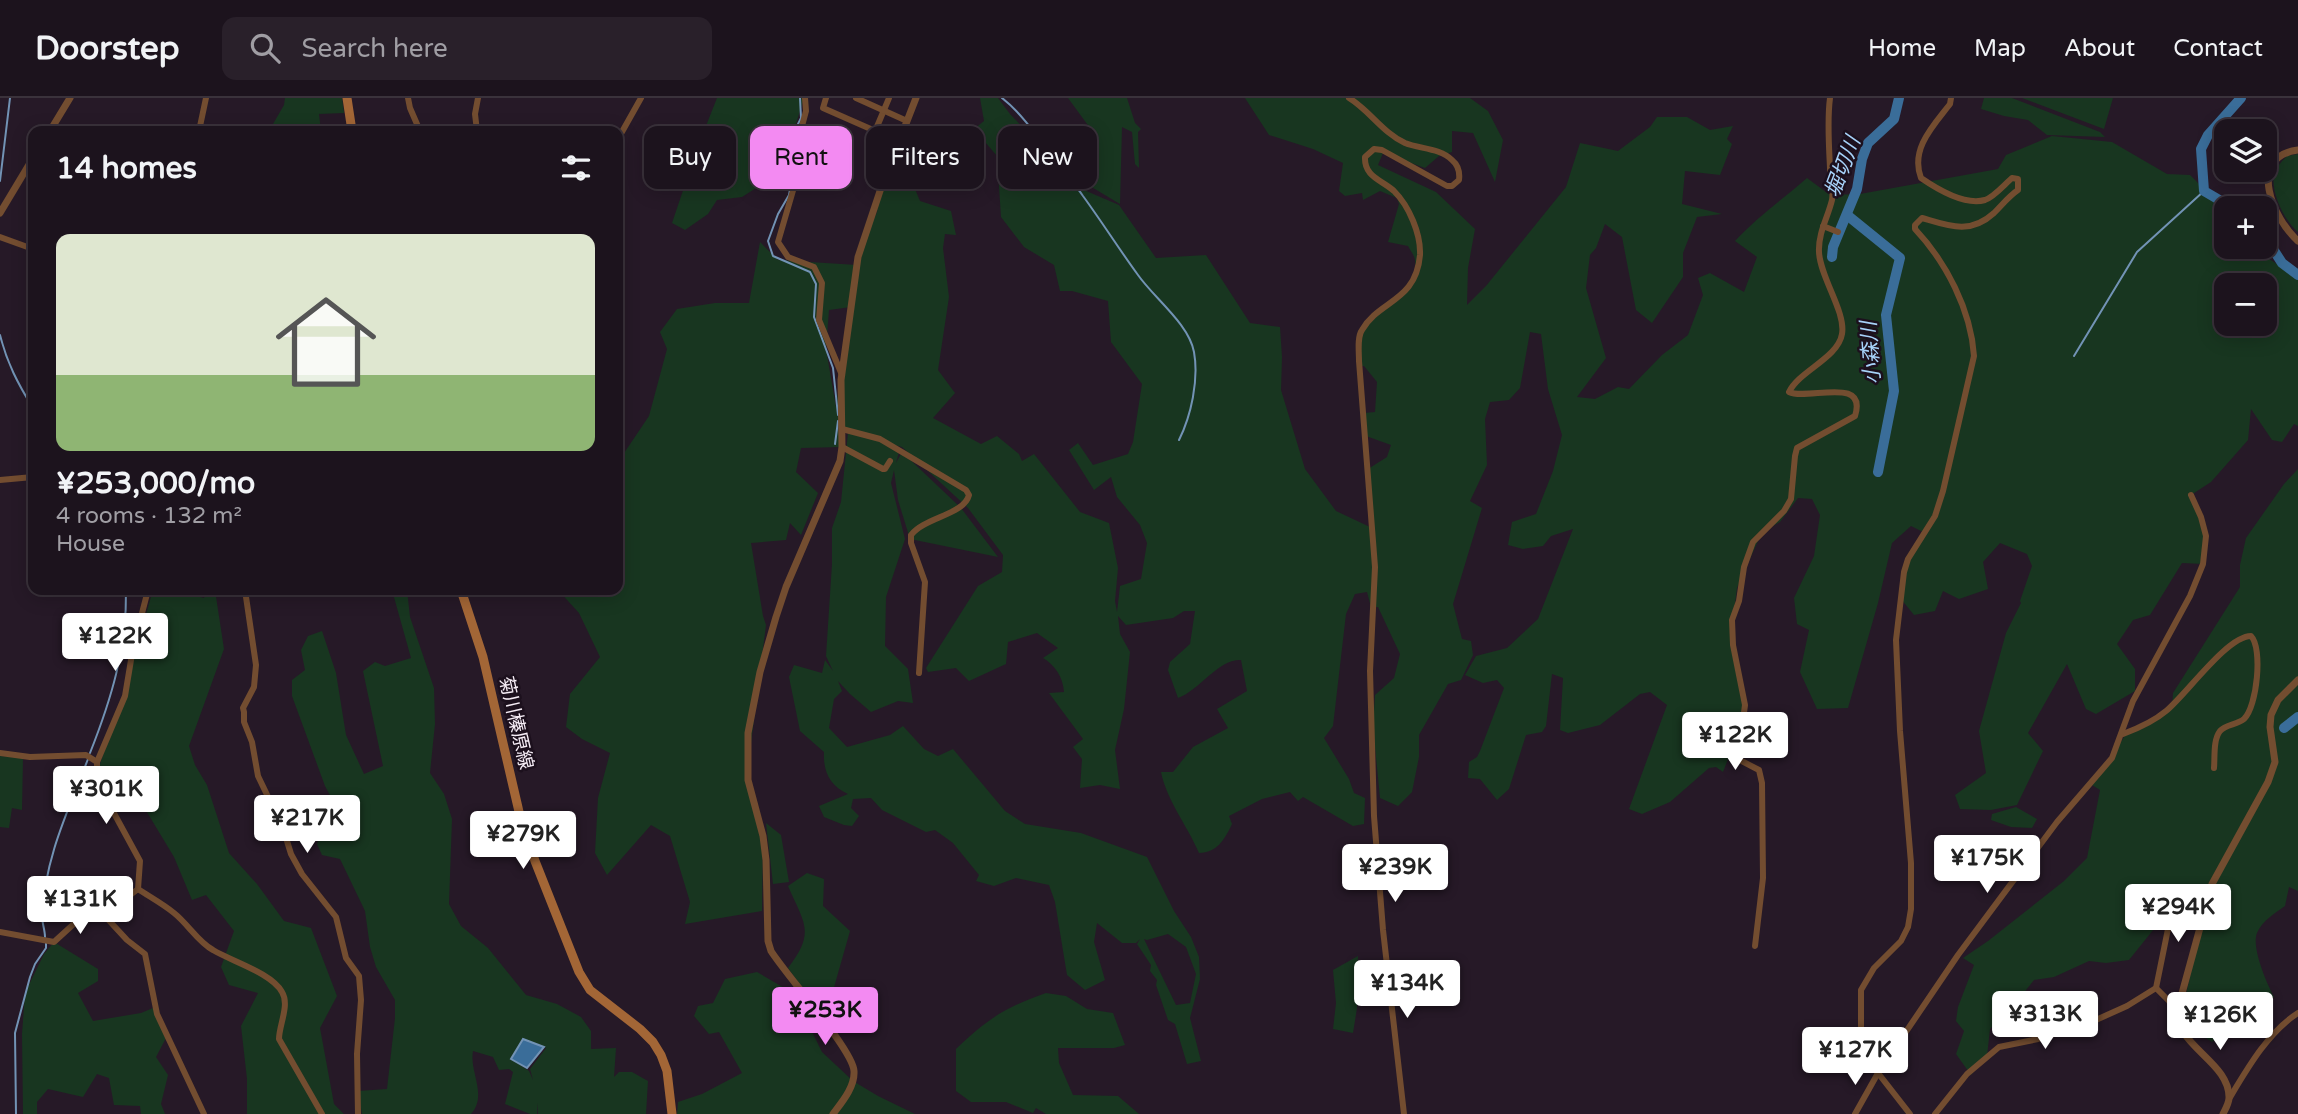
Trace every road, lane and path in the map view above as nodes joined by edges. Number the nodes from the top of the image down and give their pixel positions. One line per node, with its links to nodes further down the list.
1 (70, 98): 17 (street)
2 (206, 98): 18 (street)
3 (347, 98): 19 (main road)
4 (408, 98): 20 (street)
5 (478, 98): 21 (street)
6 (641, 98): 22 (street)
7 (805, 98): 31 (street)
8 (826, 98): 15 (street)
9 (856, 98): 15 (street)
10 (888, 98): 15 (street)
11 (916, 98): 16 (street)
12 (1349, 98): 62 (street)
13 (1830, 98): 26 (street)
14 (1951, 98): 55 (street)
15 (884, 110): 16 (street)
16 (907, 121): 31 (street)
17 (53, 126)
18 (200, 126)
19 (351, 126)
20 (418, 126)
21 (476, 126)
22 (623, 130)
23 (2298, 150): 29 (street)
24 (28, 166): 25 (street)
25 (0, 213)
26 (1823, 226): 27 (street); 51 (street)
27 (1838, 232)
28 (0, 237): 30 (street)
29 (2298, 241)
30 (28, 247)
31 (842, 375): 32 (street)
32 (842, 429): 33 (street); 41 (street)
33 (842, 447): 34 (street); 61 (street)
34 (890, 461)
35 (28, 477): 36 (street)
36 (0, 480)
37 (2191, 495): 43 (street)
38 (148, 595): 45 (street)
39 (246, 595): 59 (street)
40 (463, 595): 60 (main road, 菊川榛原線)
41 (919, 673)
42 (2298, 680): 54 (street)
43 (2123, 734): 46 (street); 55 (street)
44 (0, 753): 45 (street)
45 (91, 759): 47 (street)
46 (2214, 768)
47 (138, 889): 49 (street); 58 (street)
48 (2179, 895): 52 (street)
49 (103, 914): 50 (street); 57 (street)
50 (0, 932)
51 (1755, 946)
52 (2156, 988): 54 (street); 65 (street)
53 (2298, 1013): 56 (street)
54 (2176, 1016): 56 (street)
55 (1878, 1073): 63 (street); 64 (street)
56 (2229, 1099): 66 (street)
57 (204, 1114)
58 (322, 1114)
59 (358, 1114)
60 (672, 1114)
61 (833, 1114)
62 (1404, 1114)
63 (1855, 1114)
64 (1910, 1114)
65 (1935, 1114)
66 (2223, 1114)

